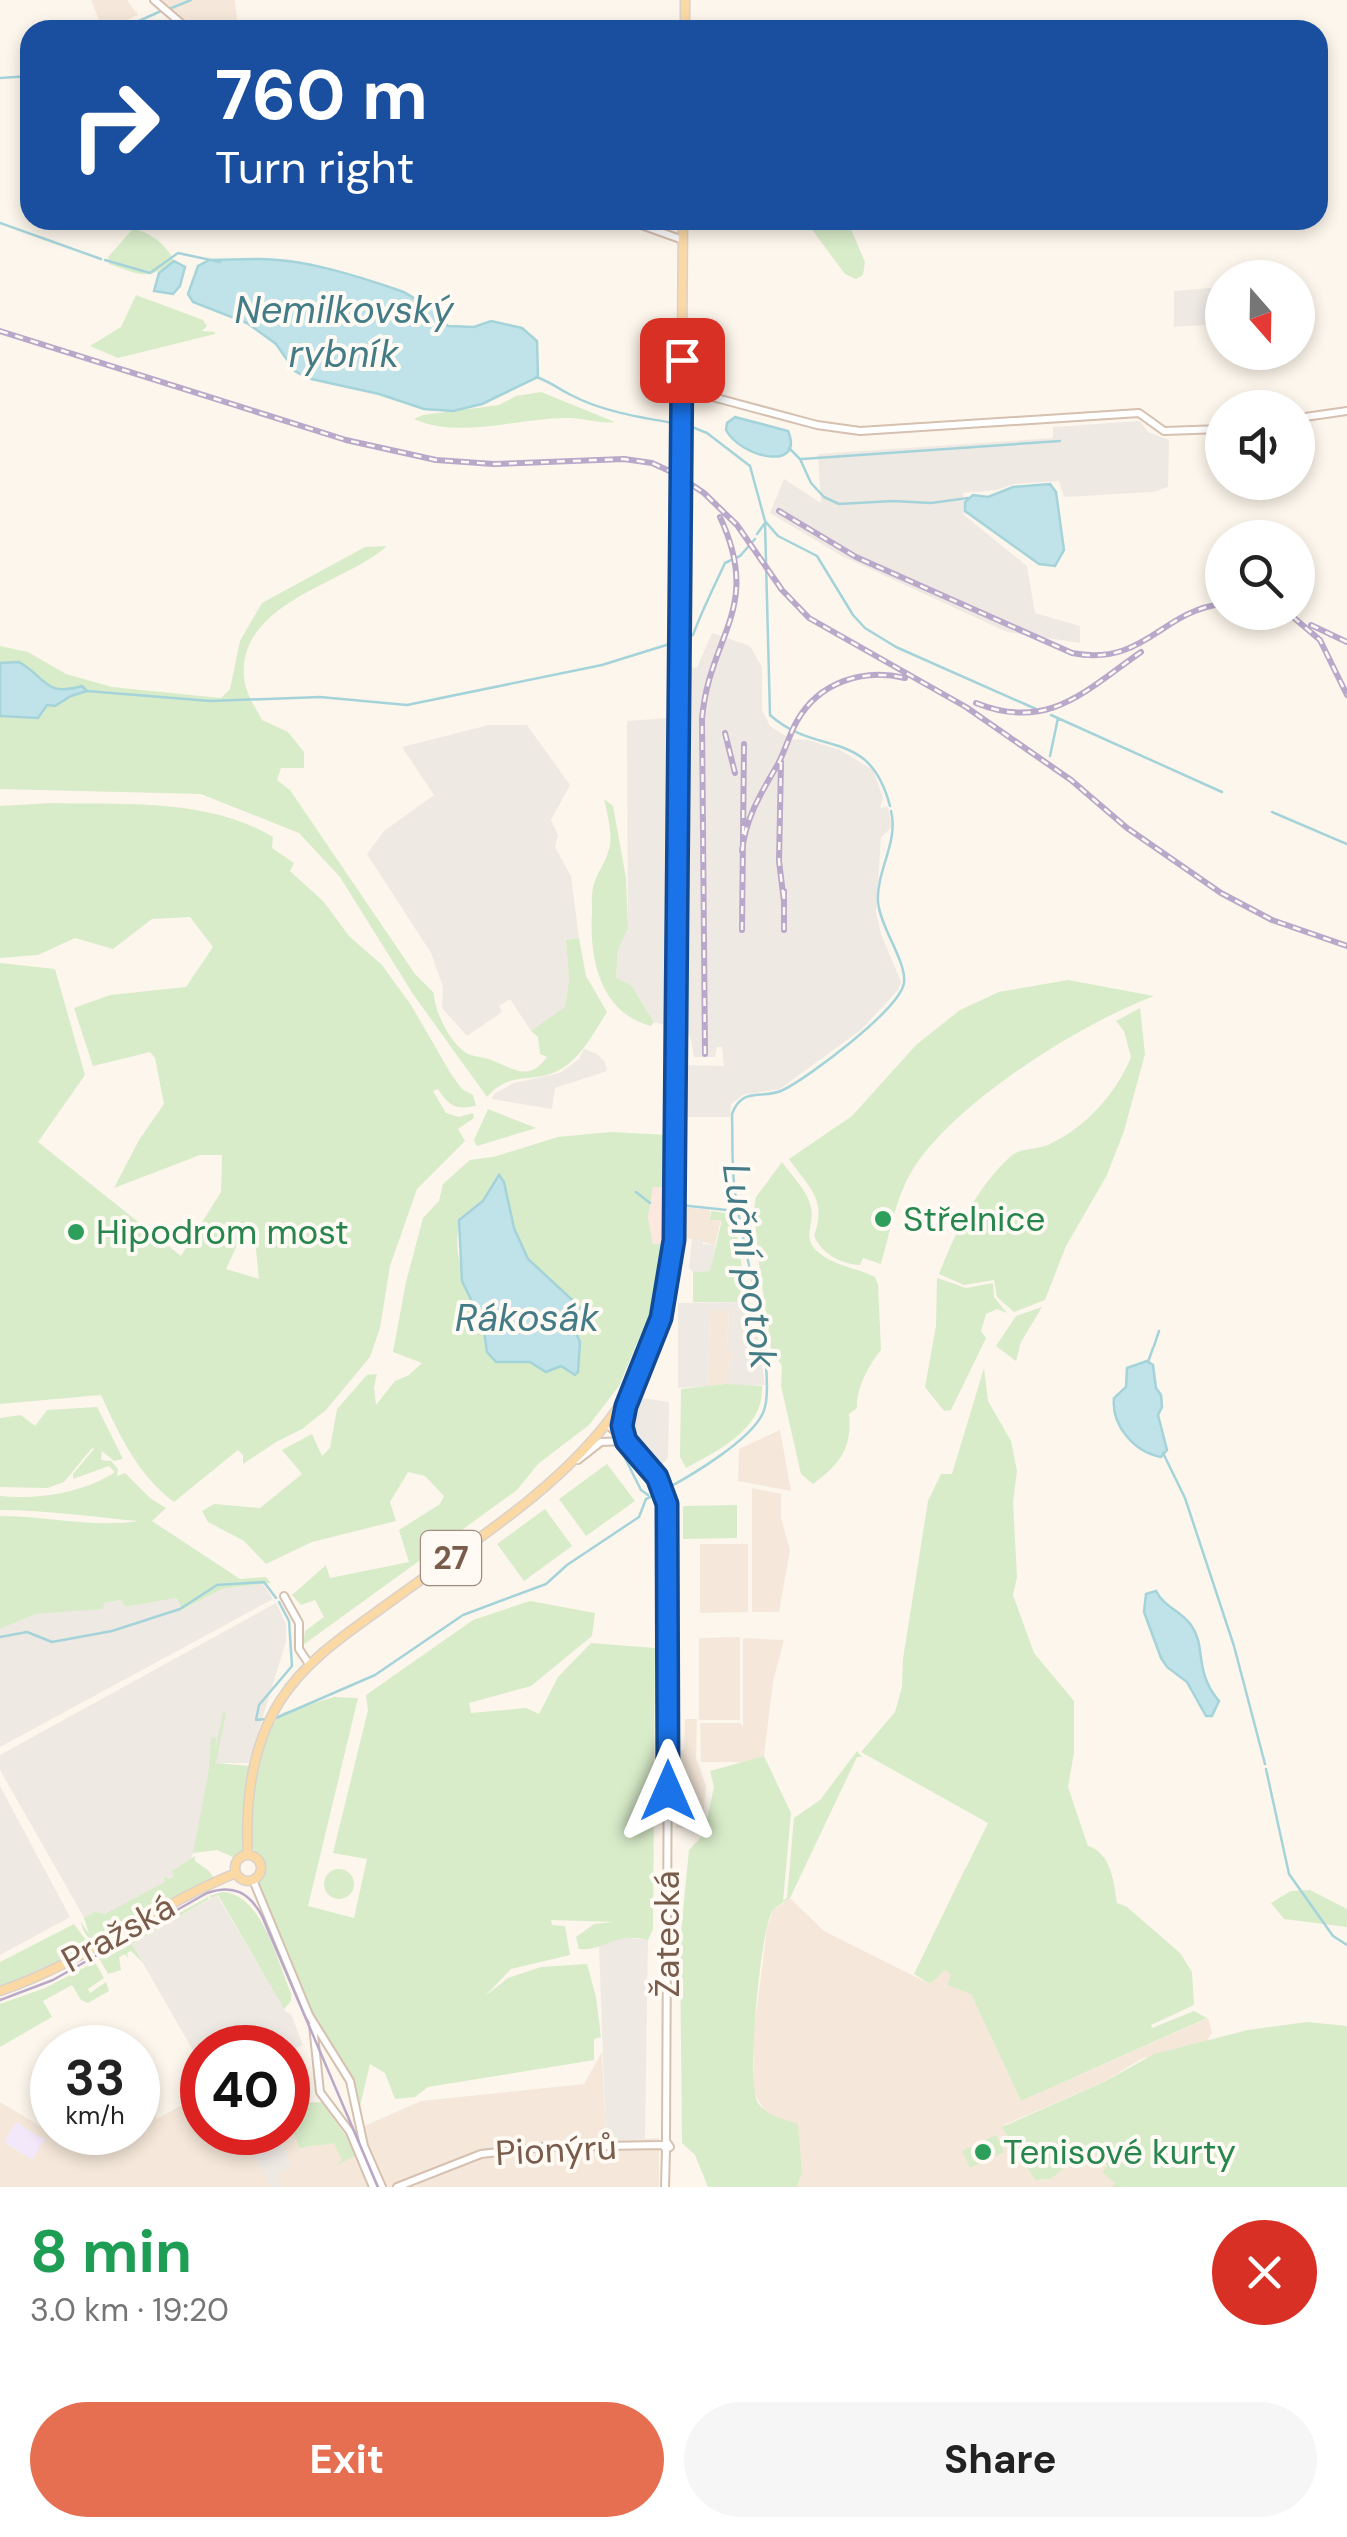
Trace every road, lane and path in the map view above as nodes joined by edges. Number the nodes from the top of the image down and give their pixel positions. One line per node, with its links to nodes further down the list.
1 (154, 0): 2 (street)
2 (178, 20)
3 (655, 230): 5 (street)
4 (684, 230): 5 (main road, 27)
5 (683, 240): 6 (main road, 27)
6 (682, 392): 9 (street); 10 (main road, 27)
7 (1347, 411): 8 (street)
8 (1315, 416)
9 (1205, 430)
10 (639, 1373): 11 (main road, 27); 12 (street)
11 (608, 1424): 12 (street, Žatecká); 13 (main road, 27)
12 (626, 1441): 13 (street); 21 (street, Žatecká)
13 (574, 1463): 15 (main road, 27)
14 (284, 1596): 15 (street)
15 (309, 1664): 16 (main road, 27)
16 (248, 1855): 17 (main road); 18 (main road)
17 (236, 1873): 18 (main road); 19 (main road, Pražská)
18 (254, 1880): 20 (street)
19 (0, 1992)
20 (310, 2015): 22 (street); 23 (street)
21 (664, 2145): 24 (street, Pionýrů); 25 (street, Žatecká)
22 (374, 2187)
23 (382, 2187)
24 (397, 2187)
25 (665, 2187)

